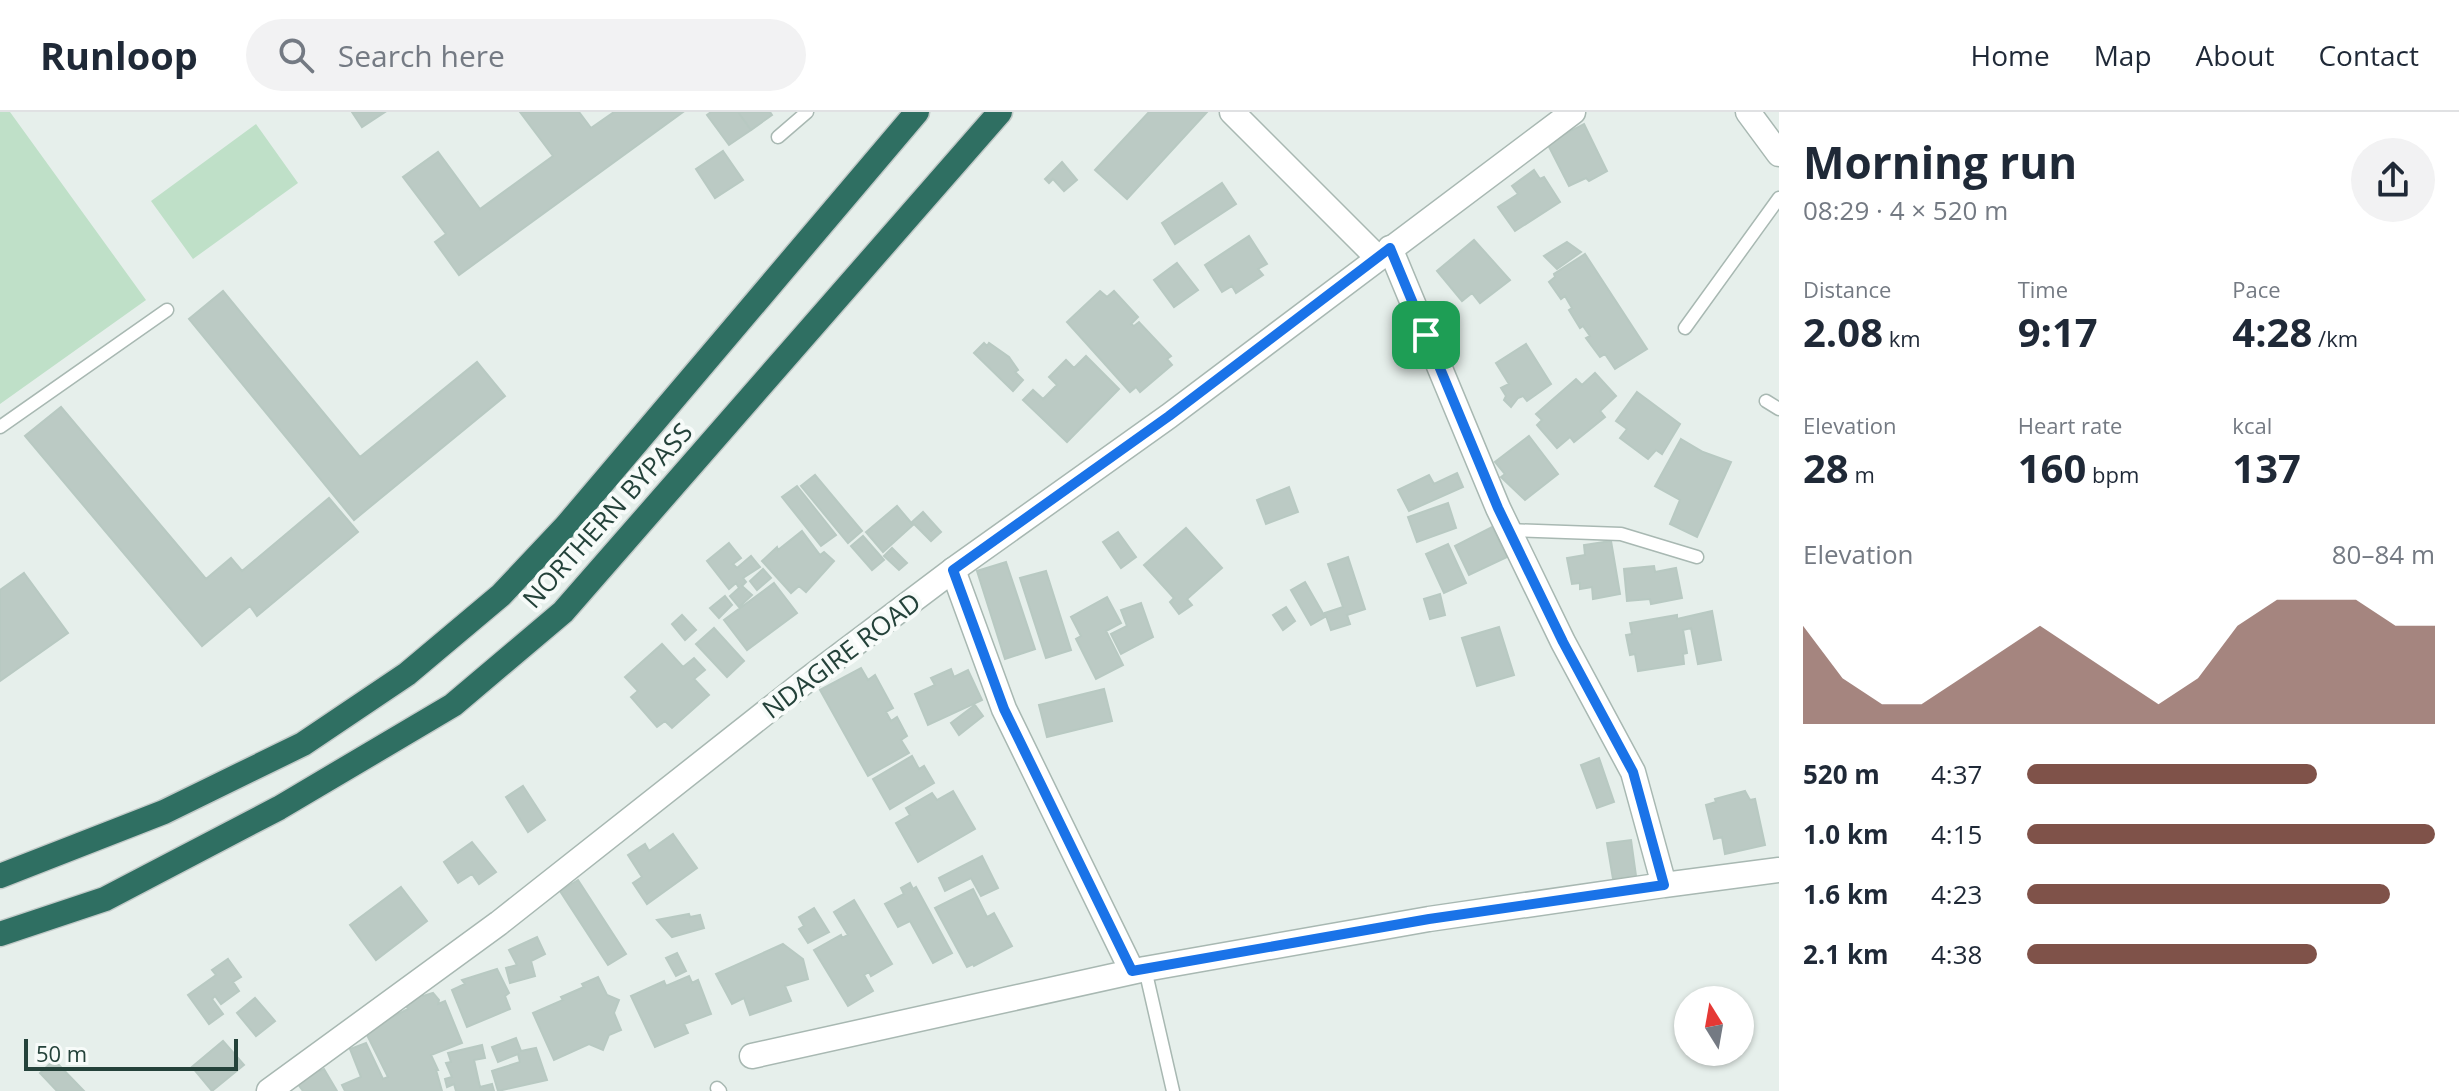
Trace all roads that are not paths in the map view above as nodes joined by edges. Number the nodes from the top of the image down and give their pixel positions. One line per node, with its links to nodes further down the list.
1 (807, 112): 7 (lane)
2 (917, 112): 20 (highway, NORTHERN BYPASS)
3 (1000, 112): 22 (highway, NORTHERN BYPASS)
4 (1232, 112): 10 (street)
5 (1573, 112): 10 (street, NDAGIRE ROAD)
6 (1748, 112): 8 (street)
7 (778, 137)
8 (1779, 154)
9 (1779, 198): 12 (lane)
10 (1384, 252): 16 (street); 18 (street, NDAGIRE ROAD)
11 (167, 310): 15 (lane)
12 (1685, 328)
13 (1766, 401): 14 (lane)
14 (1779, 409)
15 (0, 427)
16 (1508, 530): 17 (lane); 21 (street)
17 (1697, 557)
18 (953, 570): 23 (street); 25 (street, NDAGIRE ROAD)
19 (1779, 870): 21 (street)
20 (0, 876)
21 (1664, 885): 23 (street)
22 (0, 934)
23 (1138, 970): 24 (street); 26 (lane)
24 (752, 1056)
25 (269, 1091)
26 (1173, 1091)

